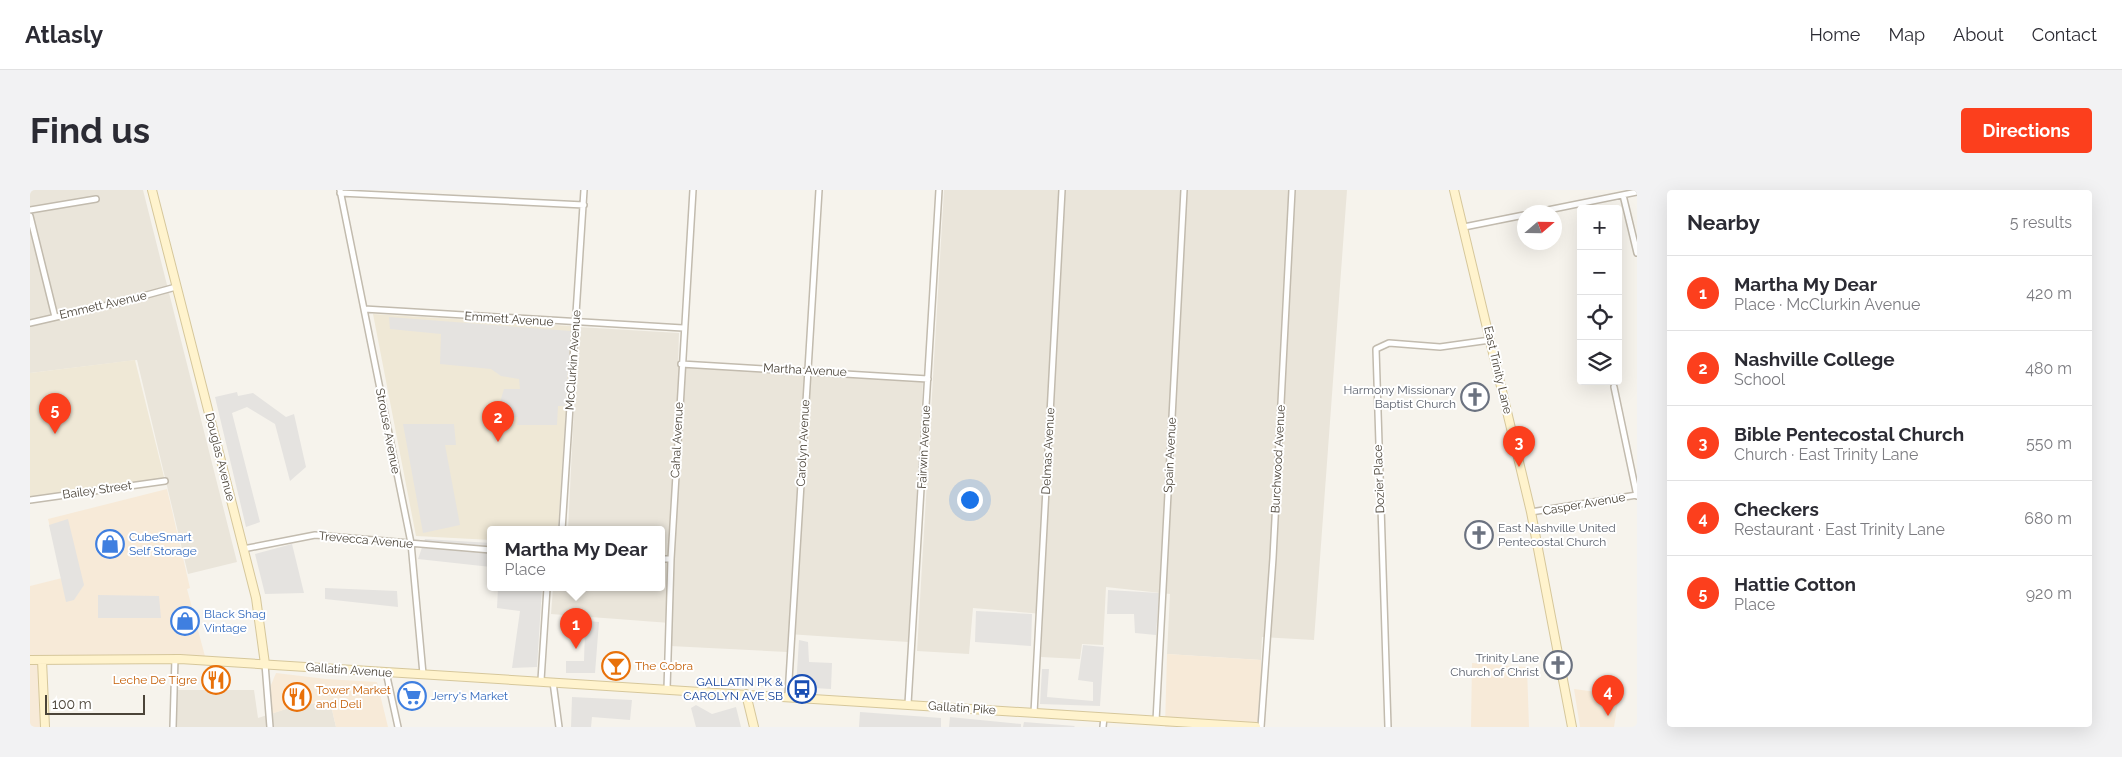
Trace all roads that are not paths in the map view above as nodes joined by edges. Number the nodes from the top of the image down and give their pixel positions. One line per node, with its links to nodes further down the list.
1 (152, 190): 21 (main road, Douglas Avenue)
2 (584, 190): 14 (street, McClurkin Avenue)
3 (693, 190): 26 (street, Cahal Avenue)
4 (819, 190): 29 (street, Carolyn Avenue)
5 (939, 190): 30 (street, Fairwin Avenue)
6 (1062, 190): 55 (street, Delmas Avenue)
7 (1184, 190): 57 (street, Spain Avenue)
8 (1292, 190): 66 (street, Burchwood Avenue)
9 (1454, 190): 19 (main road, East Trinity Lane)
10 (340, 192): 14 (street); 22 (street, Strouse Avenue)
11 (1637, 192): 12 (street)
12 (1623, 195): 15 (street); 20 (street)
13 (96, 199): 16 (street)
14 (584, 205): 25 (street, McClurkin Avenue)
15 (1562, 207)
16 (30, 210)
17 (30, 216): 23 (street)
18 (1517, 216): 19 (street)
19 (1464, 227): 27 (main road, East Trinity Lane)
20 (1637, 254)
21 (176, 287): 23 (street, Emmett Avenue); 38 (main road, Douglas Avenue)
22 (364, 309): 25 (street, Emmett Avenue); 37 (street, Strouse Avenue)
23 (55, 317): 24 (street, Emmett Avenue)
24 (30, 323)
25 (575, 323): 26 (street, Emmett Avenue); 36 (street, McClurkin Avenue)
26 (684, 328): 28 (street, Cahal Avenue)
27 (1490, 340): 35 (main road, East Trinity Lane); 67 (street, Dozier Place)
28 (681, 364): 29 (street, Martha Avenue); 41 (street, Cahal Avenue)
29 (808, 370): 30 (street, Martha Avenue); 53 (street, Carolyn Avenue)
30 (928, 379): 54 (street, Fairwin Avenue)
31 (1614, 387): 33 (street)
32 (164, 481): 34 (street, Bailey Street)
33 (1637, 495): 35 (street, Casper Avenue)
34 (30, 500)
35 (1531, 512): 68 (main road, East Trinity Lane)
36 (562, 526)
37 (411, 543): 38 (street, Trevecca Avenue); 39 (street, Trevecca Avenue); 48 (street, Strouse Avenue)
38 (242, 549): 46 (main road, Douglas Avenue)
39 (487, 550)
40 (665, 559): 41 (street)
41 (671, 559): 51 (street, Cahal Avenue)
42 (547, 591): 49 (street)
43 (175, 658): 45 (main road, Gallatin Avenue); 46 (main road, Gallatin Avenue); 59 (street)
44 (30, 660): 45 (main road, Gallatin Avenue)
45 (42, 660): 58 (main road)
46 (265, 664): 47 (main road, Gallatin Avenue); 60 (street, Douglas Avenue)
47 (386, 672): 48 (main road, Gallatin Avenue); 61 (street)
48 (423, 674): 49 (main road, Gallatin Avenue)
49 (541, 680): 50 (main road, Gallatin Avenue)
50 (553, 681): 51 (main road, Gallatin Avenue); 62 (street)
51 (668, 690): 52 (main road, Gallatin Pike)
52 (746, 694): 53 (main road, Gallatin Pike); 63 (main road)
53 (788, 696): 54 (main road, Gallatin Pike)
54 (908, 704): 55 (main road, Gallatin Pike)
55 (1034, 713): 56 (main road, Gallatin Pike)
56 (1104, 716): 57 (main road, Gallatin Pike); 64 (street)
57 (1156, 721): 65 (main road, Gallatin Pike)
58 (45, 727)
59 (173, 727)
60 (270, 727)
61 (398, 727)
62 (560, 727)
63 (754, 727)
64 (1103, 727)
65 (1256, 727)
66 (1261, 727)
67 (1388, 727)
68 (1572, 727)

